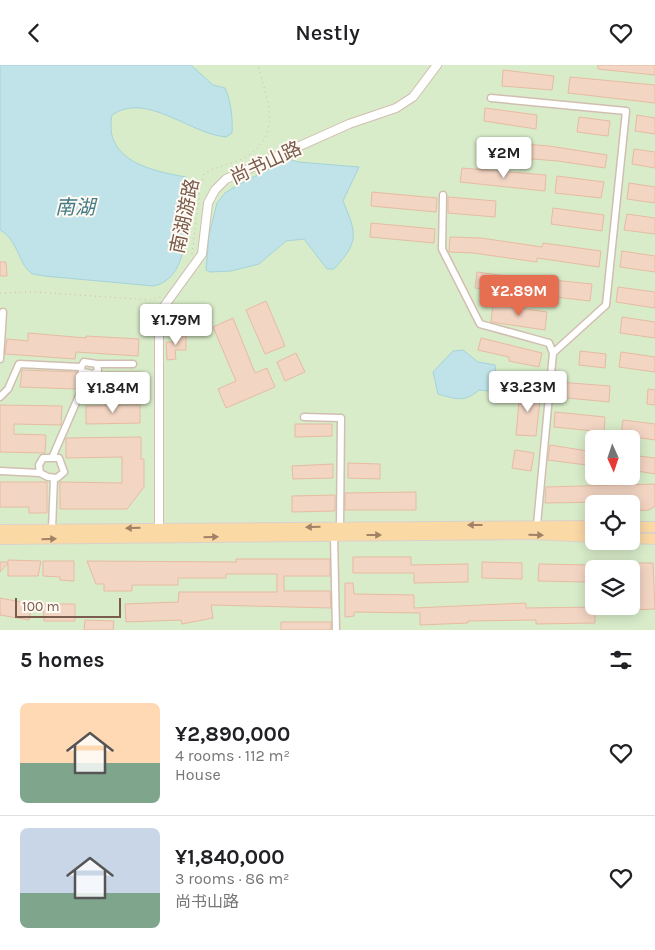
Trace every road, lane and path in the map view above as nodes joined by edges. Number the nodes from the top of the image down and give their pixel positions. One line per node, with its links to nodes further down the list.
1 (258, 65): 5 (path, 南湖游路)
2 (437, 65): 26 (street, 尚书山路)
3 (491, 98): 9 (street)
4 (444, 195): 9 (street)
5 (192, 255)
6 (0, 293): 7 (path)
7 (161, 297)
8 (3, 312): 10 (street)
9 (553, 353): 21 (street)
10 (0, 359)
11 (96, 364): 12 (street); 13 (street); 14 (street)
12 (133, 364)
13 (82, 367): 14 (street); 15 (street)
14 (88, 375): 17 (street)
15 (0, 397)
16 (304, 417): 22 (street)
17 (52, 458): 19 (street); 20 (street)
18 (0, 471): 19 (street)
19 (40, 473): 20 (street)
20 (54, 477): 27 (street)
21 (537, 525): 22 (main road, one-way to 22); 23 (main road)
22 (340, 526): 26 (main road, one-way to 26)
23 (585, 526)
24 (640, 527): 25 (main road)
25 (655, 527)
26 (159, 528): 27 (main road, one-way to 27)
27 (52, 529): 28 (main road)
28 (0, 530)
29 (334, 536): 30 (main road, one-way to 30); 32 (main road, one-way to 29); 34 (street)
30 (585, 537)
31 (640, 538): 33 (main road)
32 (0, 539)
33 (655, 539)
34 (336, 630)

